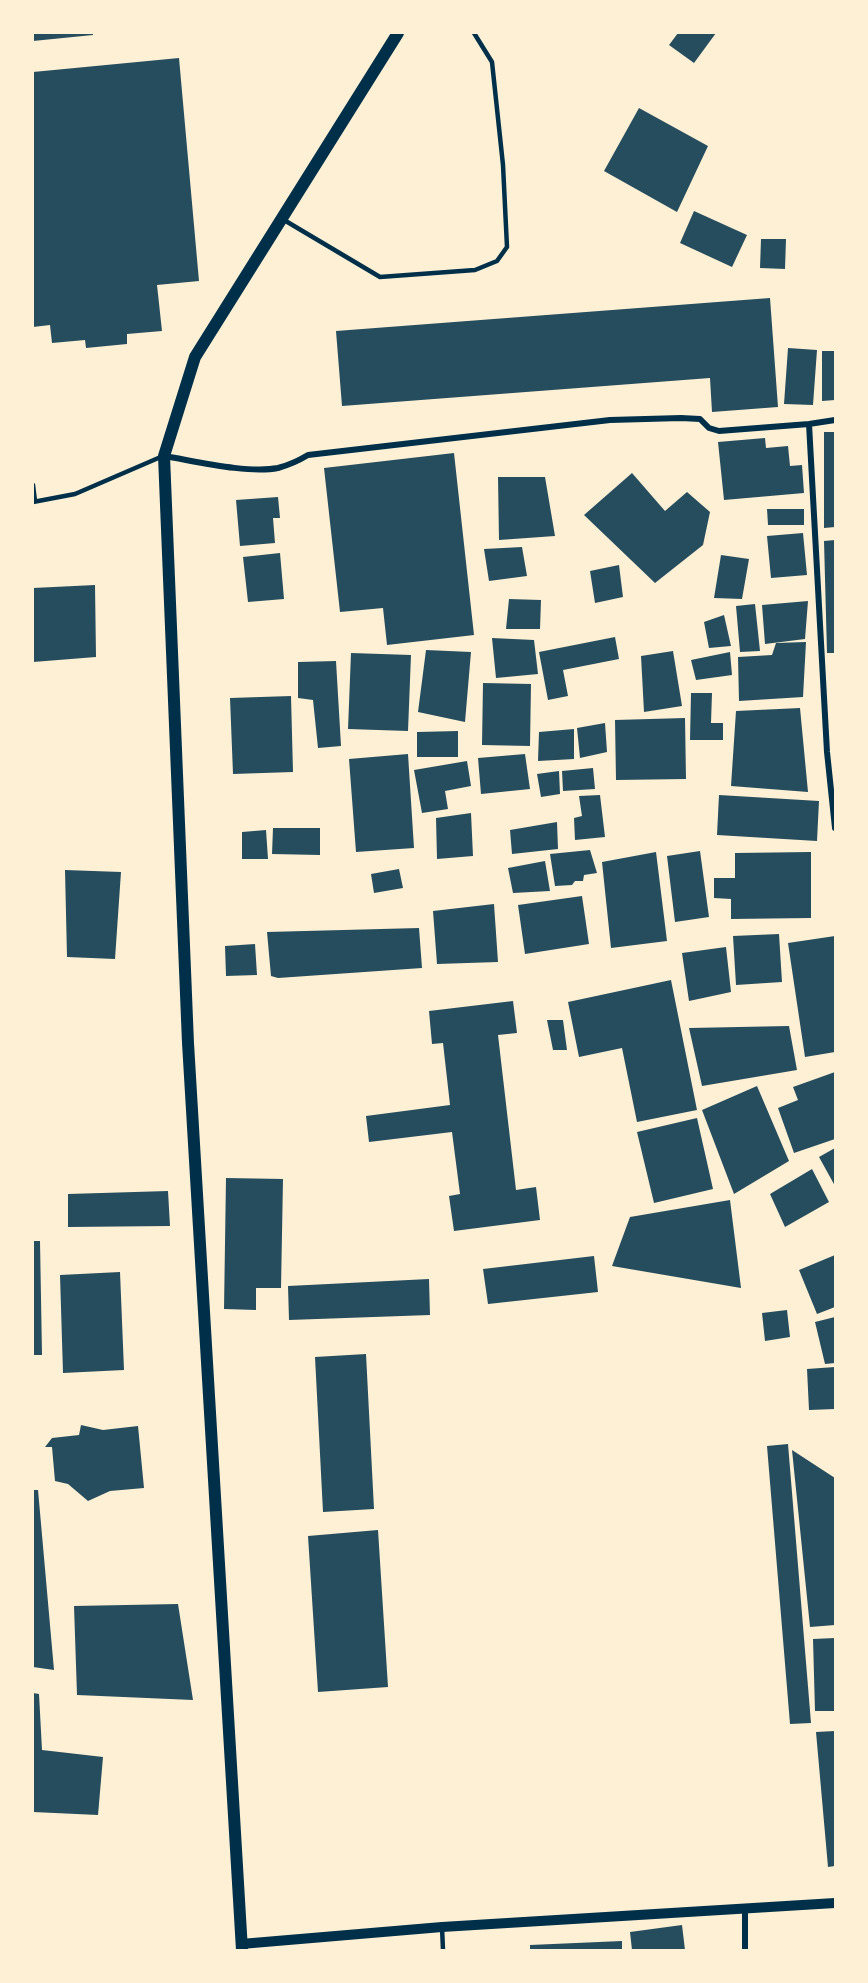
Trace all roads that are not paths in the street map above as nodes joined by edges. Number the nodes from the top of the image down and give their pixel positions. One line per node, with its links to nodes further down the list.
1 (398, 33): 3 (main road)
2 (474, 33): 3 (lane)
3 (282, 219): 6 (main road)
4 (835, 420): 5 (street)
5 (809, 424): 6 (street); 9 (street)
6 (164, 456): 8 (lane); 13 (main road)
7 (33, 485): 8 (lane)
8 (34, 501)
9 (835, 828)
10 (835, 1903): 11 (street)
11 (745, 1909): 12 (street); 15 (street)
12 (442, 1927): 13 (street); 14 (lane)
13 (241, 1947)
14 (443, 1950)
15 (745, 1950)

